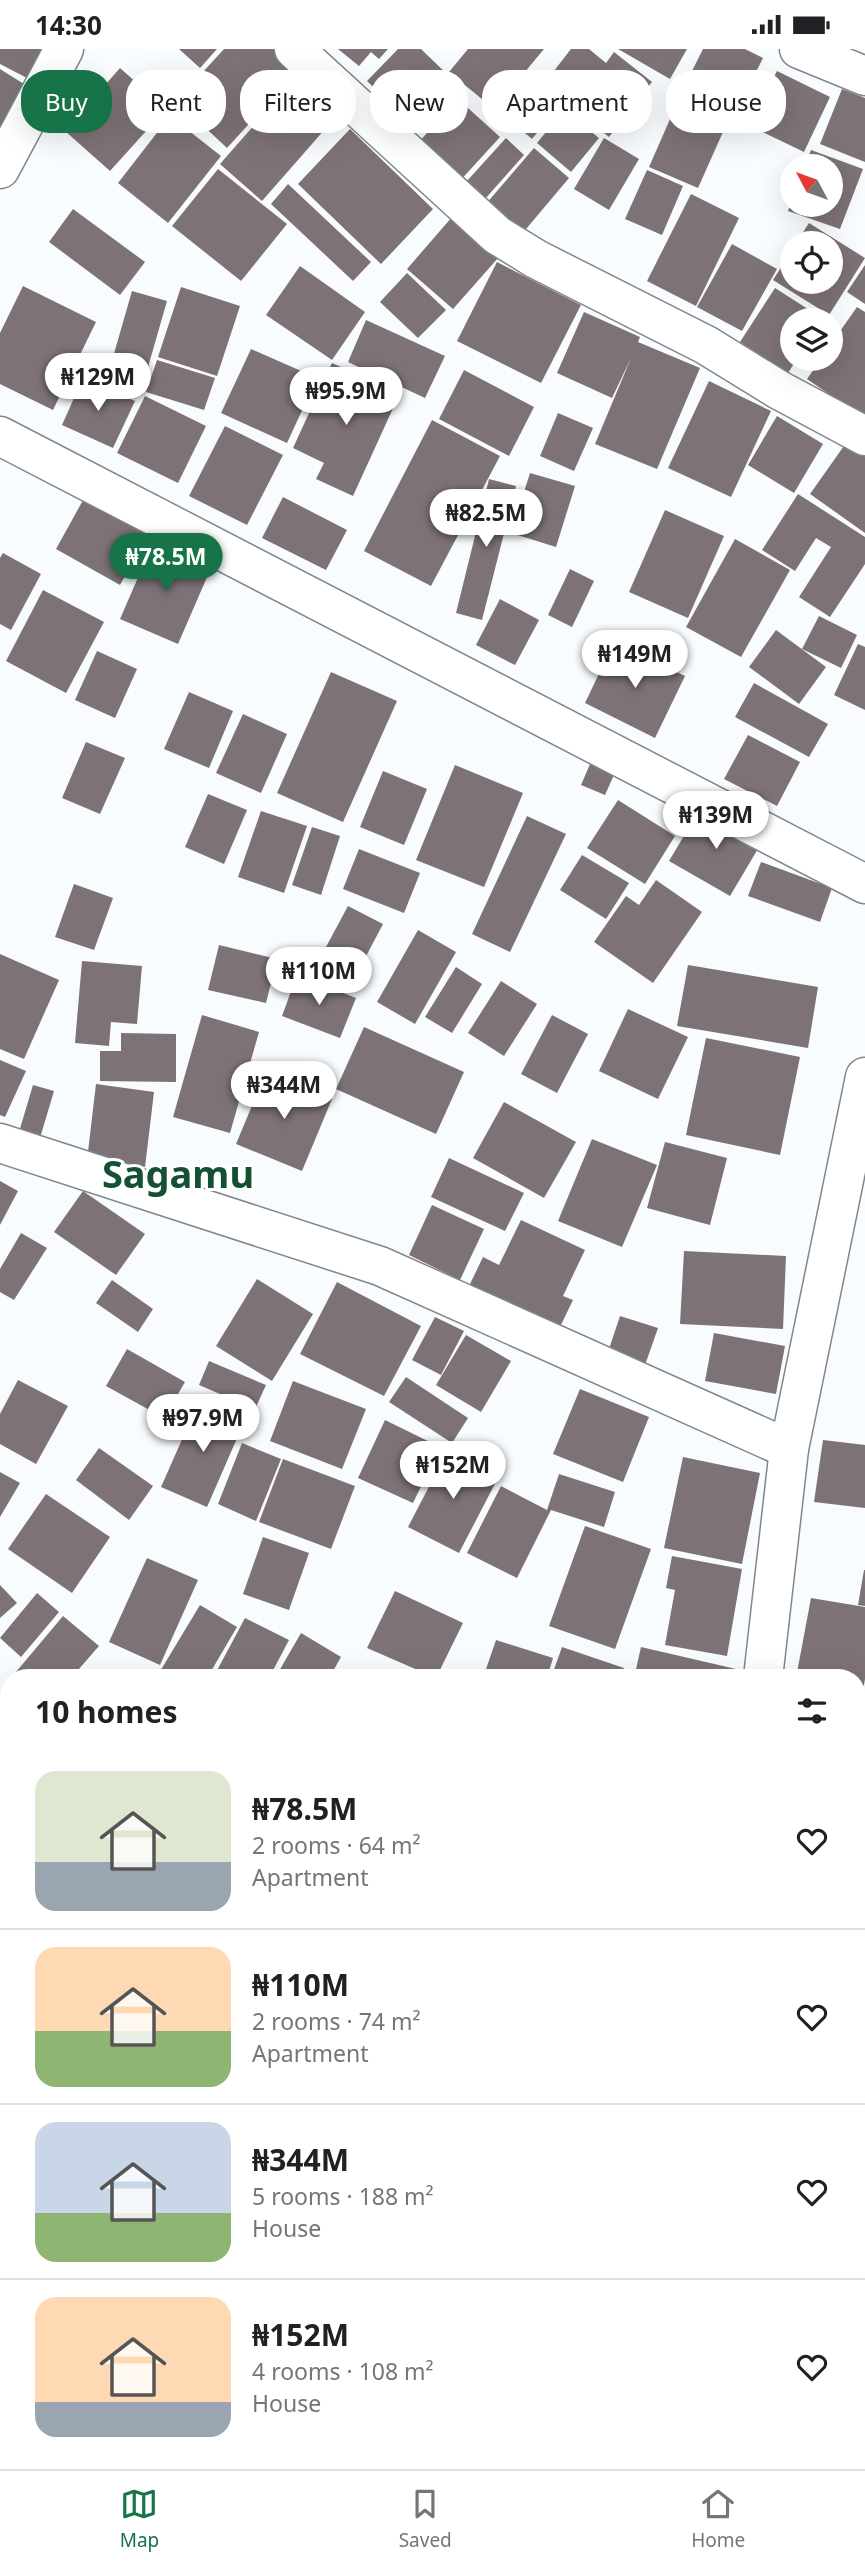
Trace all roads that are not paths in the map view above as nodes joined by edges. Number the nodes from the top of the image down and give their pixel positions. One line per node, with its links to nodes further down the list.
1 (64, 49): 5 (street)
2 (294, 49): 7 (street)
3 (799, 49): 4 (street)
4 (865, 76)
5 (0, 169)
6 (0, 436): 8 (street)
7 (865, 436)
8 (865, 884)
9 (865, 1077): 11 (street)
10 (0, 1143): 11 (street)
11 (789, 1449): 12 (street)
12 (764, 1669)

